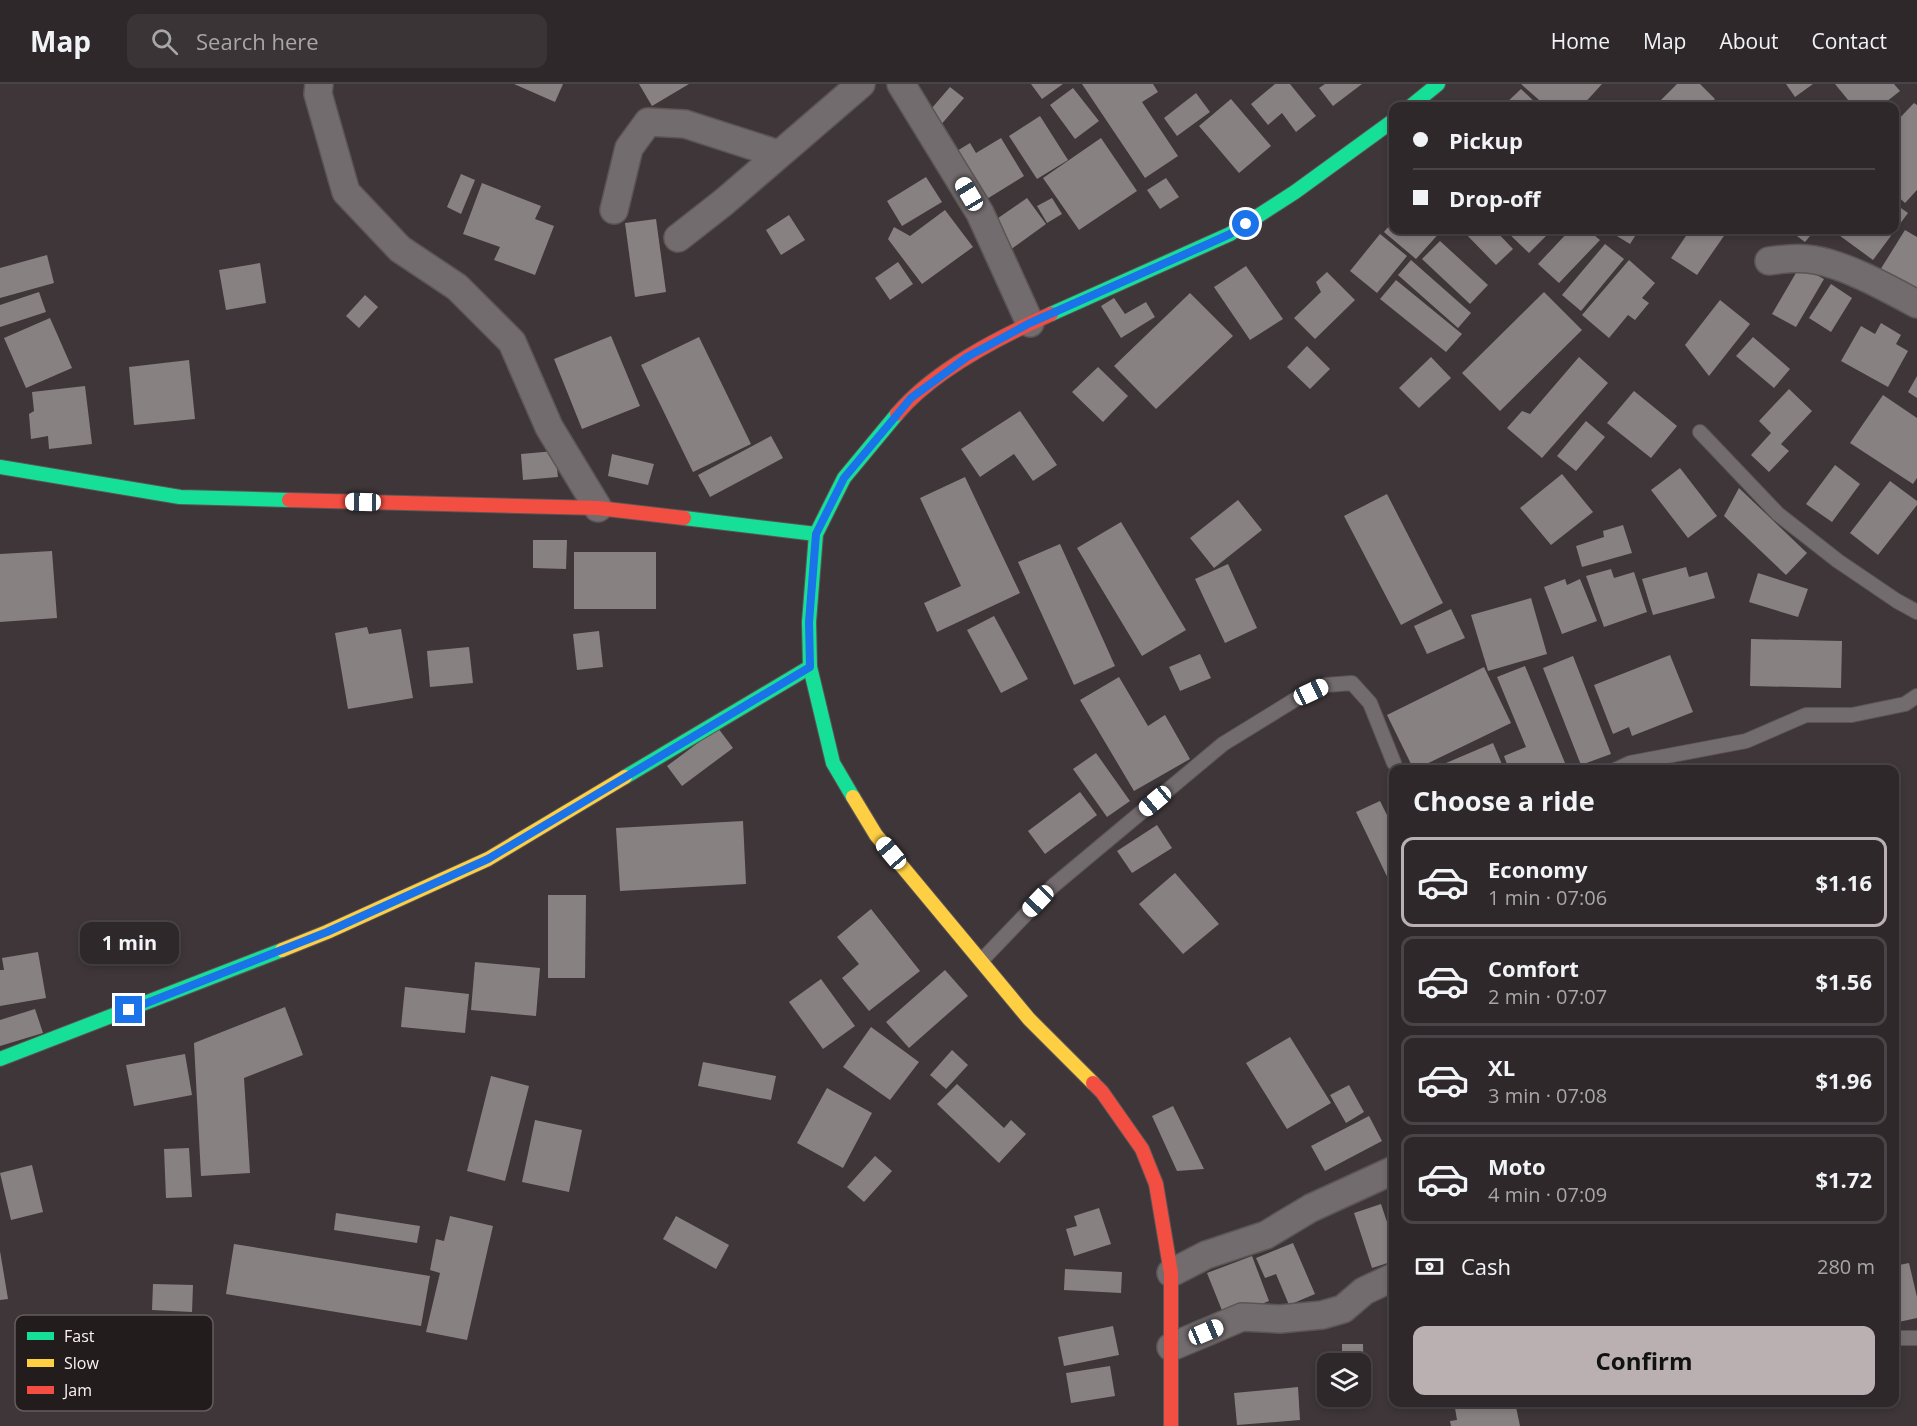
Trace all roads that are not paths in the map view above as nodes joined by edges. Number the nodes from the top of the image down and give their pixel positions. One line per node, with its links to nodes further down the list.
1 (319, 84): 15 (street)
2 (861, 84): 7 (street)
3 (901, 84): 12 (street)
4 (1438, 84): 5 (street)
5 (1416, 102)
6 (1389, 124): 12 (street)
7 (778, 154): 8 (street); 9 (street)
8 (615, 210)
9 (678, 238)
10 (1768, 261): 11 (street)
11 (1917, 304)
12 (1030, 323): 16 (street)
13 (1700, 432): 17 (lane)
14 (0, 467): 15 (street)
15 (598, 508): 16 (street)
16 (816, 534): 18 (street)
17 (1917, 612)
18 (810, 667): 22 (street); 23 (street)
19 (1917, 696): 21 (lane)
20 (1394, 763): 22 (lane)
21 (1626, 765)
22 (981, 961): 25 (street)
23 (0, 1059)
24 (1389, 1172): 25 (street)
25 (1171, 1273): 29 (street)
26 (1389, 1279): 29 (street)
27 (1899, 1338): 28 (lane)
28 (1917, 1338)
29 (1171, 1347): 30 (street)
30 (1171, 1426)

